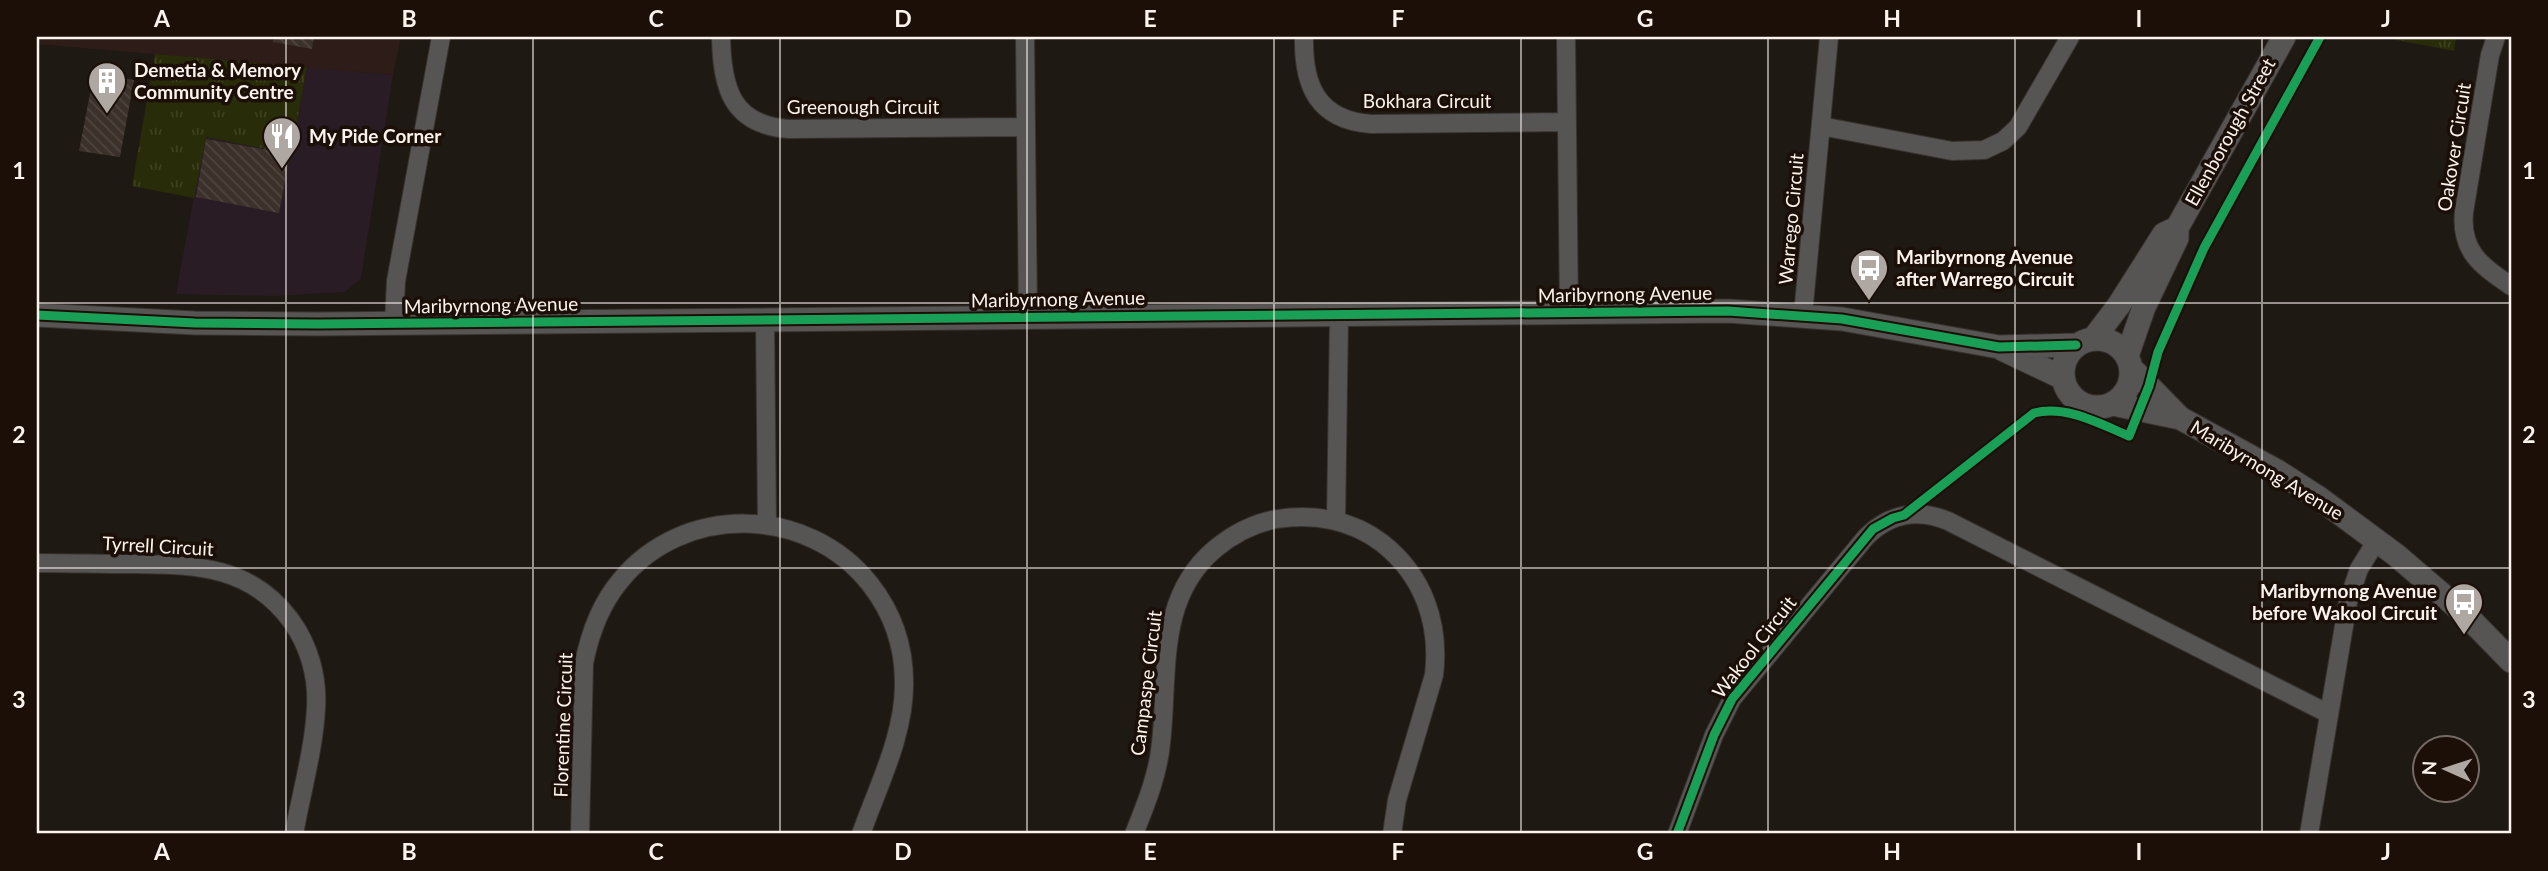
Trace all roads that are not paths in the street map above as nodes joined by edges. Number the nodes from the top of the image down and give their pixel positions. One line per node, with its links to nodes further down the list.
1 (442, 37): 21 (street)
2 (721, 37): 12 (street, Greenough Circuit)
3 (1025, 37): 12 (street)
4 (1304, 37): 10 (street, Bokhara Circuit)
5 (1566, 37): 10 (street)
6 (1829, 37): 11 (street, Warrego Circuit)
7 (2070, 37): 11 (street)
8 (2284, 37): 13 (street, Ellenborough Street)
9 (2496, 37): 14 (street, Oakover Circuit)
10 (1567, 122): 15 (street)
11 (1821, 126): 16 (street, Warrego Circuit)
12 (1026, 127): 19 (street)
13 (2177, 228): 22 (street, Ellenborough Street); 24 (street, Ellenborough Street)
14 (2511, 286)
15 (1569, 312): 16 (street, Maribyrnong Avenue); 18 (street, Maribyrnong Avenue)
16 (1803, 315): 23 (street, Maribyrnong Avenue)
17 (37, 316): 21 (street, Maribyrnong Avenue)
18 (1339, 316): 19 (street, Maribyrnong Avenue); 28 (street)
19 (1028, 317): 20 (street, Maribyrnong Avenue)
20 (765, 319): 21 (street, Maribyrnong Avenue); 29 (street)
21 (394, 323)
22 (2085, 342): 23 (street, Maribyrnong Avenue); 24 (street); 25 (street)
23 (1999, 347): 25 (street, Maribyrnong Avenue)
24 (2129, 362): 26 (street); 27 (street, Maribyrnong Avenue)
25 (2063, 378): 26 (street)
26 (2113, 404): 27 (street, Maribyrnong Avenue)
27 (2180, 418): 30 (street, Maribyrnong Avenue)
28 (1336, 521): 37 (street, Campaspe Circuit); 38 (street, Campaspe Circuit)
29 (767, 524): 35 (street, Florentine Circuit); 36 (street, Florentine Circuit)
30 (2377, 540): 32 (street, Maribyrnong Avenue); 33 (street)
31 (37, 563): 34 (street, Tyrrell Circuit)
32 (2511, 661)
33 (2329, 714): 39 (street, Wakool Circuit); 40 (street)
34 (294, 834)
35 (580, 834)
36 (861, 834)
37 (1134, 834)
38 (1392, 834)
39 (1677, 834)
40 (2309, 834)

